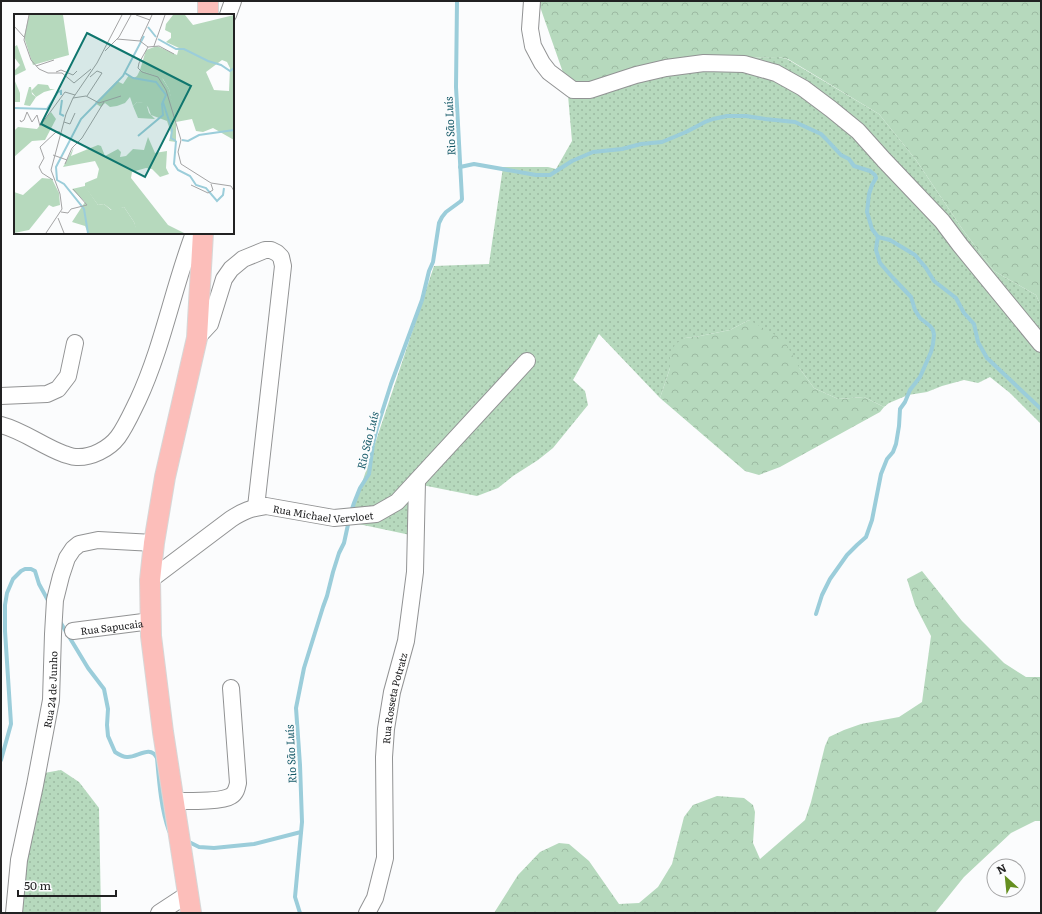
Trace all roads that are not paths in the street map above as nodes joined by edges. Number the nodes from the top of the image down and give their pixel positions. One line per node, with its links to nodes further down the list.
1 (208, 1): 4 (main road)
2 (233, 1): 5 (street)
3 (532, 1): 10 (street)
4 (208, 14)
5 (228, 14)
6 (194, 234): 13 (street)
7 (204, 234): 8 (main road)
8 (197, 338): 15 (street); 16 (main road)
9 (75, 343): 12 (street)
10 (1041, 344)
11 (527, 361): 14 (street, Rua Michael Vervloet)
12 (1, 396)
13 (1, 425)
14 (417, 481): 15 (street, Rua Michael Vervloet); 25 (street, Rua Rosseta Potratz)
15 (256, 507): 17 (street, Rua Michael Vervloet)
16 (154, 543): 17 (main road); 23 (street, Rua 24 de Junho)
17 (150, 580): 18 (main road)
18 (151, 621): 19 (street, Rua Sapucaia); 21 (main road)
19 (73, 631)
20 (231, 688): 21 (street)
21 (174, 801): 22 (main road)
22 (190, 904): 24 (street)
23 (14, 913)
24 (159, 913)
25 (367, 913)

